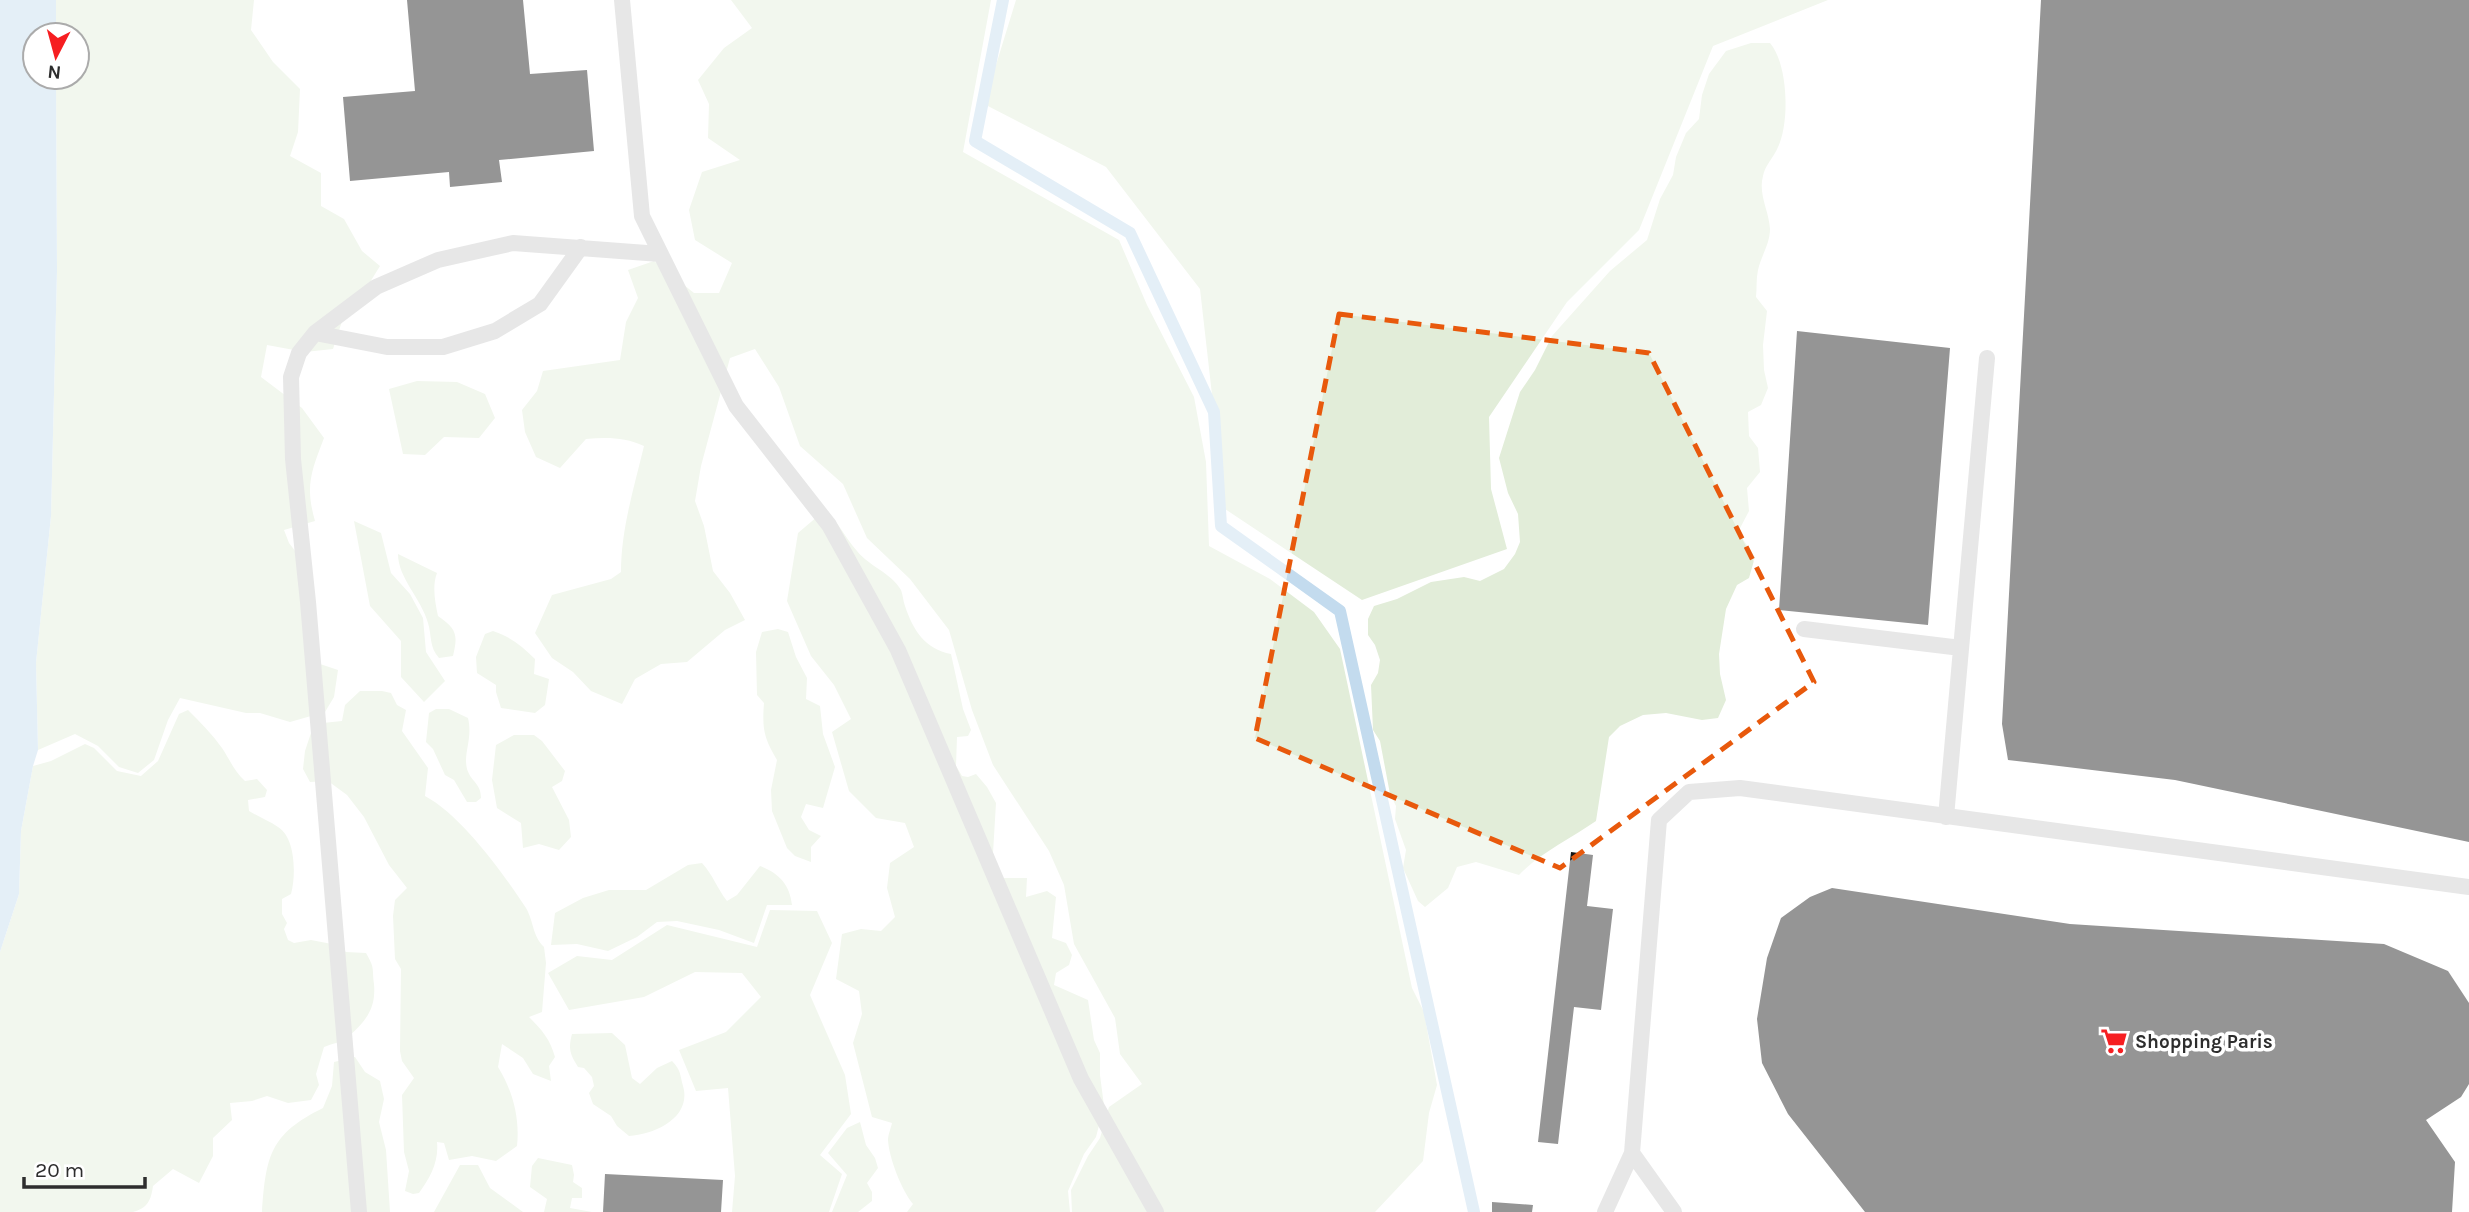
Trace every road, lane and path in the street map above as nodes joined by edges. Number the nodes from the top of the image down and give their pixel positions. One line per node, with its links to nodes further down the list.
1 (622, 0): 3 (lane)
2 (581, 247): 3 (lane); 4 (lane); 4 (lane)
3 (660, 254): 12 (lane)
4 (315, 333): 11 (lane)
5 (1987, 358): 7 (lane)
6 (1804, 629): 7 (lane)
7 (1961, 648): 8 (lane)
8 (1946, 817): 9 (lane); 10 (lane)
9 (2469, 887)
10 (1632, 1153): 13 (lane); 14 (lane)
11 (359, 1212)
12 (1156, 1212)
13 (1605, 1212)
14 (1674, 1212)

